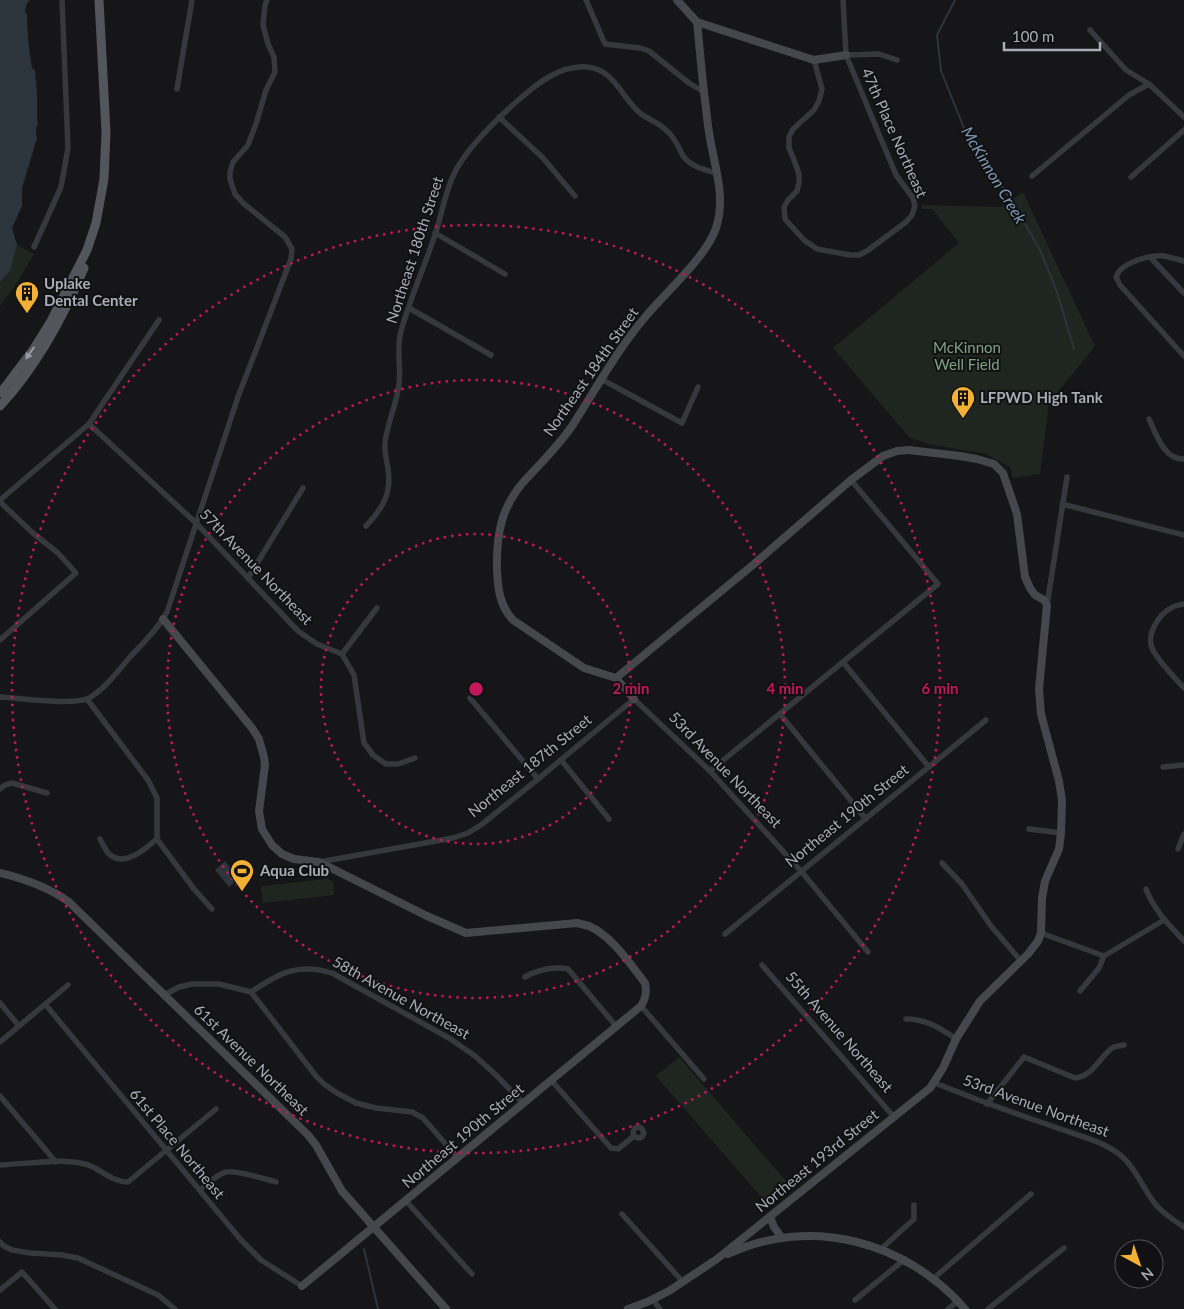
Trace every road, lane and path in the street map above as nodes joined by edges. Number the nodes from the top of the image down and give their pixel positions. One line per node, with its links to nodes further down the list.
1 (62, 0): 24 (street)
2 (99, 0): 25 (main road)
3 (192, 0): 14 (street)
4 (268, 0): 46 (street)
5 (586, 0): 15 (street)
6 (676, 0): 8 (street)
7 (843, 0): 10 (street, 47th Place Northeast)
8 (697, 22): 11 (street); 15 (street, Northeast 184th Street)
9 (1090, 30): 13 (street)
10 (846, 56): 11 (street); 11 (street, 47th Place Northeast); 12 (street)
11 (814, 60)
12 (897, 60)
13 (1149, 84): 17 (street); 20 (street)
14 (177, 88)
15 (704, 92): 19 (street, Northeast 184th Street)
16 (499, 117): 19 (street, Northeast 180th Street); 22 (street); 23 (street, Northeast 180th Street)
17 (1184, 117)
18 (1184, 130): 21 (street)
19 (717, 173): 34 (street, Northeast 184th Street)
20 (1032, 176)
21 (1131, 177)
22 (575, 196)
23 (435, 233): 28 (street); 30 (street, Northeast 180th Street)
24 (34, 247)
25 (87, 250): 36 (main road, one-way to 36); 37 (main road)
26 (1150, 257): 27 (street); 29 (street); 33 (street)
27 (1184, 261)
28 (505, 274)
29 (1184, 293)
30 (409, 308): 32 (street); 47 (street, Northeast 180th Street)
31 (159, 320): 39 (street)
32 (491, 355)
33 (1184, 356)
34 (601, 379): 35 (street); 57 (street, Northeast 184th Street)
35 (698, 387)
36 (0, 393)
37 (0, 406)
38 (1149, 419): 40 (street)
39 (89, 424): 44 (street); 46 (street, 57th Avenue Northeast)
40 (1184, 459)
41 (1067, 477): 45 (street)
42 (851, 480): 51 (street); 56 (street); 57 (street)
43 (303, 488): 49 (street)
44 (0, 501): 54 (street)
45 (1062, 504): 48 (street); 51 (street)
46 (196, 523): 49 (street, 57th Avenue Northeast); 53 (street)
47 (366, 526)
48 (1184, 535)
49 (248, 578): 55 (street, 57th Avenue Northeast)
50 (1184, 604): 58 (street)
51 (1047, 605): 77 (street)
52 (377, 608): 55 (street)
53 (163, 619): 61 (street); 82 (street)
54 (0, 640)
55 (342, 654): 65 (street)
56 (843, 662): 63 (street); 68 (street)
57 (616, 678): 62 (street, 53rd Avenue Northeast)
58 (1184, 688)
59 (0, 697): 61 (street)
60 (470, 698): 71 (street)
61 (87, 699): 80 (street)
62 (634, 699): 66 (street, Northeast 187th Street); 70 (street, 53rd Avenue Northeast)
63 (780, 714): 70 (street); 75 (street)
64 (986, 720): 68 (street, Northeast 190th Street)
65 (415, 758)
66 (561, 760): 71 (street, Northeast 187th Street); 74 (street)
67 (1184, 765): 69 (street)
68 (929, 767): 75 (street, Northeast 190th Street)
69 (1163, 767)
70 (710, 771): 84 (street, 53rd Avenue Northeast)
71 (538, 780): 82 (street, Northeast 187th Street)
72 (0, 789): 73 (street)
73 (47, 793)
74 (609, 819)
75 (866, 819): 84 (street, Northeast 190th Street)
76 (1029, 829): 77 (street)
77 (1061, 833): 89 (street)
78 (1184, 834): 81 (street)
79 (100, 839): 80 (street)
80 (158, 839): 87 (street)
81 (1178, 849)
82 (319, 862): 103 (street)
83 (942, 863): 94 (street)
84 (801, 871): 90 (street, Northeast 190th Street); 92 (street, 53rd Avenue Northeast)
85 (0, 873): 100 (street, 61st Avenue Northeast)
86 (1146, 889): 88 (street)
87 (212, 909)
88 (1164, 920): 91 (street); 93 (street)
89 (1041, 933): 93 (street); 94 (street, Northeast 193rd Street)
90 (725, 934)
91 (1184, 941)
92 (868, 952)
93 (1104, 956): 98 (street)
94 (1021, 961): 107 (street, Northeast 193rd Street)
95 (762, 964): 117 (street, 55th Avenue Northeast)
96 (525, 976): 106 (street)
97 (68, 985): 102 (street)
98 (1080, 991)
99 (251, 992): 100 (street); 114 (street, 58th Avenue Northeast); 120 (street)
100 (164, 995): 130 (street, 61st Avenue Northeast)
101 (0, 1003): 105 (street)
102 (45, 1004): 105 (street); 119 (street, 61st Place Northeast)
103 (641, 1006): 106 (street, Northeast 190th Street); 110 (street)
104 (906, 1019): 107 (street)
105 (19, 1026): 108 (street)
106 (616, 1026): 111 (street, Northeast 190th Street)
107 (956, 1039): 112 (street, Northeast 193rd Street)
108 (0, 1042)
109 (1124, 1045): 115 (street)
110 (704, 1079)
111 (551, 1080): 114 (street, Northeast 190th Street); 118 (street)
112 (934, 1083): 115 (street, 53rd Avenue Northeast); 117 (street, Northeast 193rd Street)
113 (0, 1096): 121 (street)
114 (523, 1103): 120 (street, Northeast 190th Street)
115 (987, 1104): 131 (street, 53rd Avenue Northeast)
116 (216, 1109): 119 (street)
117 (894, 1117): 129 (street, Northeast 193rd Street)
118 (634, 1136)
119 (166, 1151): 121 (street); 124 (street, 61st Place Northeast)
120 (458, 1158): 126 (street, Northeast 190th Street)
121 (56, 1162): 122 (street)
122 (0, 1165)
123 (276, 1182): 124 (street)
124 (200, 1190): 141 (street, 61st Place Northeast)
125 (1031, 1194): 139 (street)
126 (406, 1201): 130 (street, Northeast 190th Street); 138 (street)
127 (914, 1206): 135 (street)
128 (622, 1214): 140 (street)
129 (770, 1217): 132 (street); 136 (street, Northeast 193rd Street)
130 (374, 1227): 141 (street, Northeast 190th Street); 148 (street, 61st Avenue Northeast)
131 (1184, 1227)
132 (782, 1238): 135 (street); 136 (street)
133 (2, 1244): 147 (street)
134 (1064, 1248): 153 (street)
135 (881, 1249): 137 (street)
136 (718, 1259): 140 (street, Northeast 193rd Street)
137 (905, 1260): 139 (street); 144 (street)
138 (472, 1274)
139 (934, 1278): 145 (street)
140 (683, 1282): 143 (street, Northeast 193rd Street)
141 (302, 1286)
142 (0, 1290): 146 (street)
143 (652, 1300): 149 (street, Northeast 193rd Street); 150 (street)
144 (856, 1300)
145 (958, 1301): 151 (street); 152 (street)
146 (55, 1309)
147 (175, 1309)
148 (446, 1309)
149 (628, 1309)
150 (660, 1309)
151 (948, 1309)
152 (965, 1309)
153 (988, 1309)

